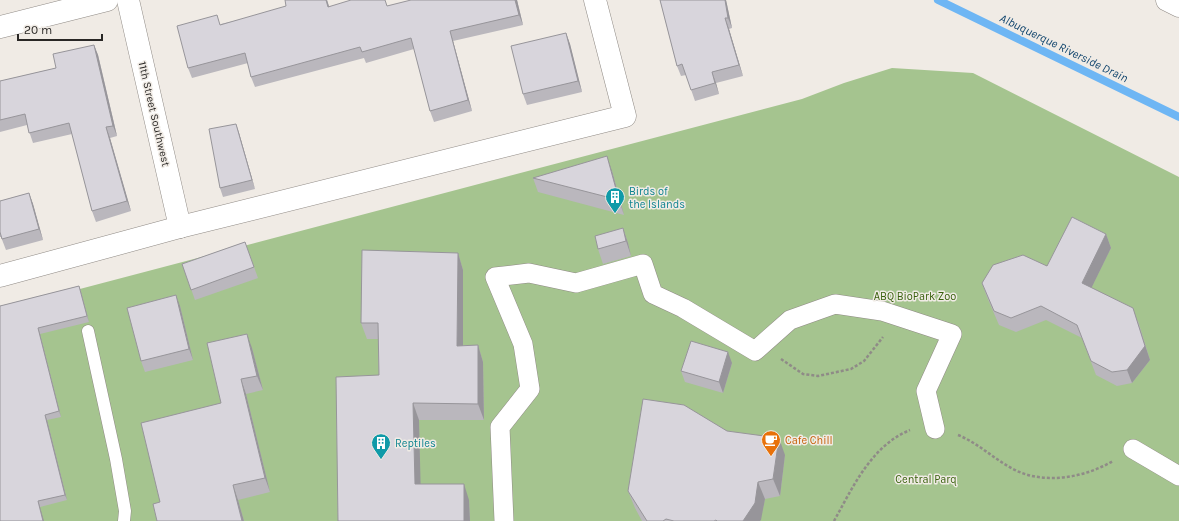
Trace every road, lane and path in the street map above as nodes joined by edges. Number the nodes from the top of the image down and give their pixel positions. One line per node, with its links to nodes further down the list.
1 (107, 0): 6 (street)
2 (128, 0): 7 (street, 11th Street Southwest)
3 (595, 0): 7 (street)
4 (1167, 0): 5 (street)
5 (1179, 6)
6 (0, 27)
7 (180, 228): 8 (street)
8 (0, 276)
9 (891, 315): 11 (street); 11 (path); 12 (street)
10 (88, 331): 15 (lane)
11 (762, 345): 16 (street)
12 (935, 429): 13 (path); 17 (path)
13 (1133, 449): 14 (street)
14 (1179, 476)
15 (124, 521)
16 (504, 521)
17 (834, 521)

